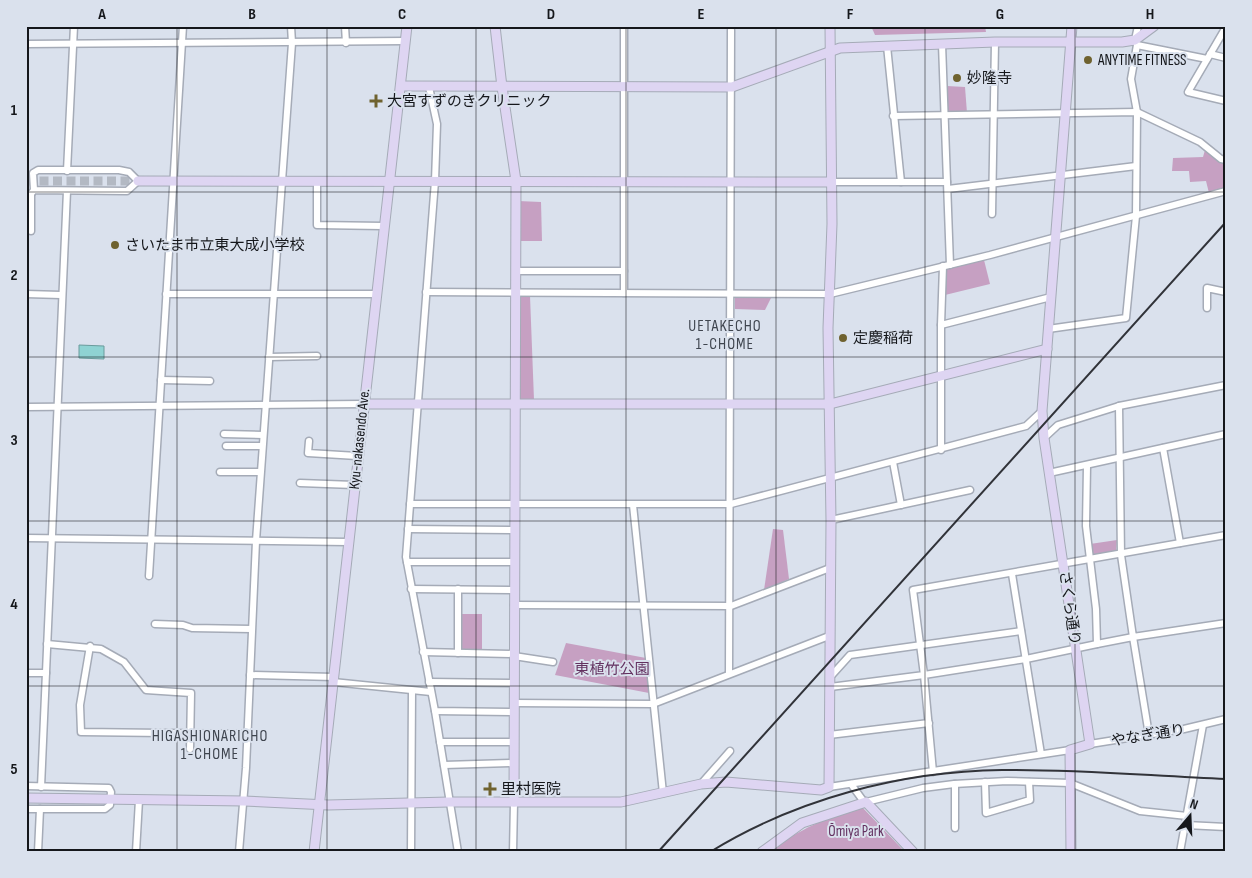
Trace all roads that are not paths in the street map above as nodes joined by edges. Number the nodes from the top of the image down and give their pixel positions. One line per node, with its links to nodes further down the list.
1 (74, 26): 22 (street)
2 (184, 26): 19 (street)
3 (291, 26): 20 (street)
4 (345, 26): 16 (street)
5 (407, 26): 14 (street, Kyu-nakasendo Ave.)
6 (495, 26): 30 (street)
7 (624, 26): 32 (street)
8 (830, 26): 25 (street)
9 (1072, 26): 15 (street, さくら通り)
10 (1138, 26): 18 (street)
11 (1154, 26): 18 (street)
12 (1226, 27): 26 (street)
13 (731, 30): 31 (street)
14 (406, 41): 16 (street); 28 (street, Kyu-nakasendo Ave.)
15 (1071, 41): 17 (street); 18 (street); 34 (street, さくら通り)
16 (346, 42): 20 (street)
17 (995, 42): 23 (street); 38 (street)
18 (1136, 42): 26 (street); 35 (street)
19 (182, 43): 20 (street); 22 (street); 44 (street)
20 (292, 43): 45 (street)
21 (26, 44): 22 (street)
22 (73, 44): 41 (street)
23 (942, 44): 24 (street); 36 (street)
24 (887, 46): 25 (street); 37 (street)
25 (831, 50): 31 (street); 51 (street)
26 (1209, 56): 27 (street); 33 (street)
27 (1226, 58)
28 (401, 86): 29 (street); 47 (street, Kyu-nakasendo Ave.)
29 (430, 87): 30 (street); 48 (street)
30 (502, 87): 32 (street); 49 (street)
31 (732, 87): 32 (street); 50 (street)
32 (625, 88): 53 (street)
33 (1226, 101)
34 (1065, 112): 35 (street); 38 (street); 42 (street, さくら通り)
35 (1137, 112): 39 (street); 40 (street)
36 (944, 115): 37 (street); 38 (street); 55 (street)
37 (893, 116): 52 (street)
38 (993, 116): 54 (street)
39 (1226, 160)
40 (1136, 166): 42 (street); 60 (street)
41 (67, 171): 43 (street); 58 (street)
42 (1060, 174): 54 (street); 63 (street, さくら通り)
43 (138, 181): 44 (street); 56 (street)
44 (173, 181): 45 (street); 73 (street)
45 (282, 181): 46 (street); 74 (street)
46 (317, 181): 47 (street); 61 (street)
47 (389, 181): 48 (street); 61 (street, Kyu-nakasendo Ave.)
48 (435, 181): 49 (street); 67 (street)
49 (516, 181): 53 (street); 65 (street)
50 (731, 182): 51 (street); 53 (street); 71 (street)
51 (831, 182): 52 (street); 76 (street)
52 (901, 182): 55 (street)
53 (624, 183): 66 (street)
54 (993, 183): 55 (street); 59 (street)
55 (948, 186): 64 (street)
56 (67, 191): 58 (street); 77 (street)
57 (1226, 191): 60 (street)
58 (31, 193): 62 (street)
59 (992, 214)
60 (1136, 216): 63 (street); 81 (street)
61 (383, 226): 75 (street, Kyu-nakasendo Ave.)
62 (31, 231)
63 (1055, 237): 64 (street); 78 (street, さくら通り)
64 (946, 265): 76 (street); 80 (street)
65 (516, 271): 66 (street); 69 (street)
66 (624, 271): 70 (street)
67 (426, 292): 69 (street); 90 (street)
68 (1226, 292): 79 (street)
69 (515, 293): 70 (street); 91 (street)
70 (624, 293): 71 (street)
71 (731, 293): 76 (street); 92 (street)
72 (26, 294): 77 (street)
73 (166, 294): 74 (street); 86 (street)
74 (275, 294): 75 (street); 84 (street)
75 (375, 294): 89 (street, Kyu-nakasendo Ave.)
76 (830, 294): 93 (street)
77 (61, 295): 98 (street)
78 (1051, 297): 80 (street); 81 (street, さくら通り)
79 (1207, 308)
80 (940, 325): 85 (street)
81 (1048, 329): 82 (street, さくら通り)
82 (1047, 349): 85 (street); 99 (street, さくら通り)
83 (317, 356): 84 (street)
84 (269, 357): 94 (street)
85 (941, 376): 93 (street); 108 (street)
86 (161, 380): 87 (street); 95 (street)
87 (210, 381)
88 (1226, 385): 96 (street)
89 (363, 404): 90 (street); 94 (street); 109 (street, Kyu-nakasendo Ave.)
90 (416, 404): 91 (street); 120 (street)
91 (516, 404): 92 (street); 121 (street)
92 (730, 404): 93 (street); 122 (street)
93 (830, 404): 116 (street)
94 (265, 405): 95 (street); 102 (street)
95 (160, 406): 98 (street); 131 (street)
96 (1119, 406): 103 (street); 110 (street)
97 (26, 407): 98 (street)
98 (56, 407): 130 (street)
99 (1042, 411): 103 (street, さくら通り); 108 (street)
100 (224, 434): 102 (street)
101 (1226, 434): 107 (street)
102 (263, 435): 106 (street)
103 (1044, 438): 115 (street, さくら通り)
104 (308, 441): 109 (street)
105 (226, 446): 106 (street)
106 (262, 446): 114 (street)
107 (1163, 448): 110 (street); 134 (street)
108 (941, 450): 111 (street)
109 (357, 456): 118 (street, Kyu-nakasendo Ave.)
110 (1120, 458): 112 (street); 135 (street)
111 (893, 462): 116 (street); 124 (street)
112 (1087, 466): 115 (street); 136 (street)
113 (220, 472): 114 (street)
114 (260, 472): 132 (street)
115 (1049, 473): 139 (street, さくら通り)
116 (830, 478): 122 (street); 125 (street)
117 (300, 482): 118 (street)
118 (354, 485): 133 (street, Kyu-nakasendo Ave.)
119 (970, 490): 124 (street)
120 (410, 504): 121 (street); 126 (street)
121 (515, 504): 123 (street); 127 (street)
122 (731, 504): 123 (street); 148 (street)
123 (633, 505): 147 (street)
124 (900, 505): 125 (street)
125 (831, 520): 140 (street)
126 (408, 529): 127 (street); 137 (street)
127 (515, 530): 138 (street)
128 (1226, 535): 134 (street)
129 (26, 538): 130 (street)
130 (51, 538): 131 (street); 155 (street)
131 (150, 539): 132 (street); 142 (street)
132 (256, 541): 133 (street); 151 (street)
133 (348, 542): 171 (street, Kyu-nakasendo Ave.)
134 (1180, 543): 135 (street)
135 (1121, 555): 136 (street); 154 (street)
136 (1090, 560): 139 (street); 156 (street)
137 (407, 562): 138 (street); 143 (street)
138 (514, 562): 145 (street)
139 (1064, 564): 141 (street); 159 (street, さくら通り)
140 (830, 568): 148 (street); 153 (street)
141 (1012, 574): 152 (street); 158 (street)
142 (149, 576)
143 (411, 589): 144 (street); 160 (street)
144 (458, 589): 145 (street); 161 (street)
145 (514, 590): 146 (street)
146 (514, 605): 147 (street); 162 (street)
147 (644, 606): 148 (street); 178 (street)
148 (730, 606): 167 (street)
149 (1226, 623): 154 (street)
150 (155, 624): 151 (street)
151 (251, 629): 168 (street)
152 (1021, 631): 158 (street); 163 (street)
153 (829, 636): 167 (street); 170 (street)
154 (1133, 637): 156 (street); 187 (street)
155 (47, 644): 157 (street); 166 (street)
156 (1097, 644): 159 (street)
157 (90, 646): 184 (street); 184 (street)
158 (920, 646): 169 (street); 170 (street)
159 (1075, 649): 163 (street); 190 (street, さくら通り)
160 (423, 652): 161 (street); 172 (street)
161 (458, 652): 162 (street)
162 (514, 655): 164 (street); 173 (street)
163 (1026, 659): 169 (street); 194 (street)
164 (553, 662)
165 (26, 673): 166 (street)
166 (46, 673): 205 (street)
167 (729, 673): 178 (street)
168 (250, 675): 171 (street); 185 (street)
169 (924, 675): 174 (street); 182 (street)
170 (830, 676): 174 (street)
171 (333, 680): 175 (street); 216 (street, Kyu-nakasendo Ave.)
172 (429, 682): 173 (street); 176 (street)
173 (514, 683): 177 (street)
174 (830, 687): 186 (street)
175 (412, 690): 176 (street); 215 (street)
176 (431, 692): 179 (street)
177 (514, 702): 178 (street); 180 (street)
178 (653, 704): 207 (street)
179 (435, 711): 180 (street); 188 (street)
180 (514, 712): 189 (street)
181 (1226, 719): 183 (street, やなぎ通り)
182 (928, 724): 186 (street); 197 (street)
183 (1204, 725): 187 (street, やなぎ通り); 219 (street)
184 (190, 732): 185 (street); 191 (street)
185 (248, 734): 211 (street)
186 (829, 735): 206 (street)
187 (1149, 736): 190 (street, やなぎ通り)
188 (440, 742): 189 (street); 196 (street)
189 (514, 742): 195 (street)
190 (1090, 744): 193 (street, やなぎ通り)
191 (190, 749)
192 (730, 750): 201 (street)
193 (1070, 750): 194 (street); 200 (street)
194 (1041, 754): 197 (street)
195 (514, 763): 196 (street); 213 (street)
196 (444, 765): 212 (street)
197 (933, 772): 202 (street)
198 (985, 782): 199 (street); 199 (street); 203 (street)
199 (1030, 782): 200 (street)
200 (1070, 783): 219 (street); 232 (street)
201 (701, 784): 206 (street); 207 (street)
202 (851, 784): 206 (street); 214 (street)
203 (955, 784): 214 (street); 222 (street)
204 (26, 786): 205 (street)
205 (41, 787): 209 (street)
206 (829, 787)
207 (663, 793): 213 (street)
208 (26, 798): 209 (street)
209 (110, 799): 210 (street); 218 (street)
210 (139, 800): 211 (street); 224 (street)
211 (244, 801): 216 (street); 225 (street)
212 (450, 802): 213 (street); 215 (street); 228 (street)
213 (514, 802): 229 (street)
214 (865, 802): 230 (street); 231 (street)
215 (411, 803): 216 (street); 227 (street)
216 (318, 804): 226 (street, Kyu-nakasendo Ave.)
217 (26, 809): 218 (street)
218 (40, 809): 223 (street)
219 (1187, 816): 220 (street)
220 (1186, 825): 221 (street); 233 (street)
221 (1226, 827)
222 (955, 828)
223 (38, 852)
224 (136, 852)
225 (239, 852)
226 (314, 852)
227 (411, 852)
228 (458, 852)
229 (513, 852)
230 (762, 852)
231 (913, 852)
232 (1072, 852)
233 (1180, 852)

